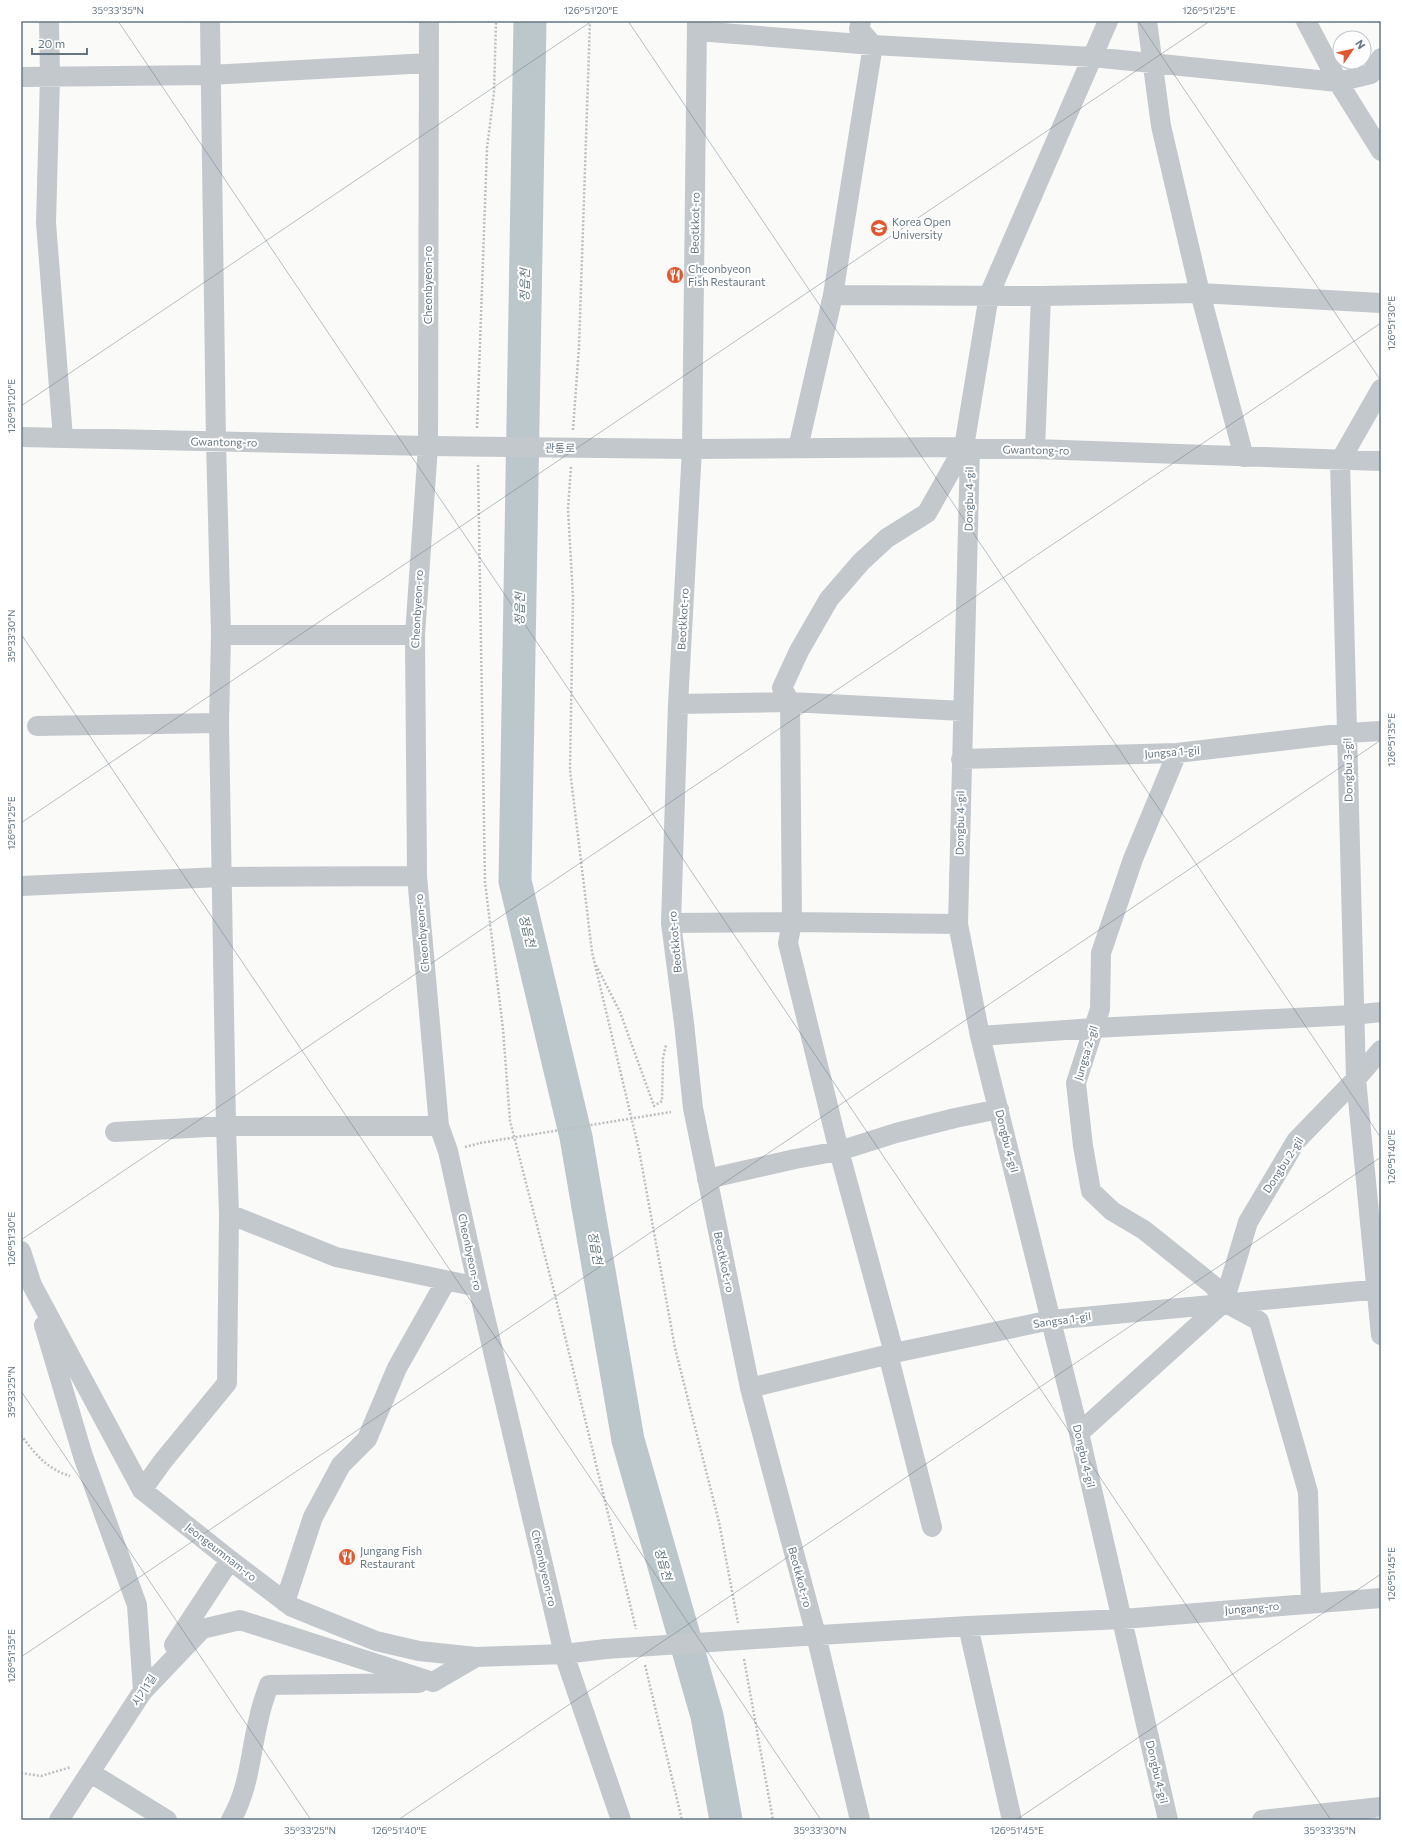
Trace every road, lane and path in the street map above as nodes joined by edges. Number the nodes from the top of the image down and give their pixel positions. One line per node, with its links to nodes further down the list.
1 (49, 21): 18 (street)
2 (210, 21): 16 (street)
3 (430, 21): 14 (street, Cheonbyeon-ro)
4 (496, 21): 28 (path)
5 (590, 21): 27 (path)
6 (861, 21): 11 (street)
7 (1108, 21): 12 (street)
8 (1147, 21): 15 (street)
9 (1306, 21): 19 (street)
10 (697, 26): 11 (street); 35 (street, Beotkkot-ro)
11 (873, 45): 12 (street); 22 (street)
12 (1092, 57): 15 (street); 23 (street)
13 (1381, 58): 19 (street)
14 (429, 63): 16 (street); 32 (street, Cheonbyeon-ro)
15 (1154, 63): 19 (street); 21 (street)
16 (210, 75): 18 (street); 31 (street)
17 (21, 77): 18 (street)
18 (50, 77): 30 (street)
19 (1338, 82): 20 (street)
20 (1381, 151)
21 (1200, 293): 24 (street); 25 (street); 37 (street)
22 (833, 295): 23 (street); 33 (street)
23 (989, 295): 24 (street); 34 (street)
24 (1041, 296): 36 (street)
25 (1381, 303)
26 (1381, 389): 39 (street)
27 (573, 432)
28 (478, 435)
29 (21, 437): 30 (street, Gwantong-ro)
30 (63, 438): 31 (street, Gwantong-ro)
31 (216, 442): 32 (street, Gwantong-ro); 42 (street)
32 (428, 446): 35 (street, 관통로, bridge); 43 (street, Cheonbyeon-ro)
33 (798, 448): 34 (street, Gwantong-ro); 35 (street, Gwantong-ro)
34 (967, 448): 36 (street, Gwantong-ro); 44 (street); 46 (street, Dongbu 4-gil)
35 (692, 449): 45 (street, Beotkkot-ro)
36 (1035, 449): 37 (street, Gwantong-ro)
37 (1244, 457): 39 (street, Gwantong-ro)
38 (478, 459): 98 (path)
39 (1340, 461): 41 (street, Gwantong-ro); 50 (street, Dongbu 3-gil)
40 (571, 462): 59 (path)
41 (1381, 462)
42 (221, 635): 43 (street); 47 (street)
43 (415, 635): 53 (street, Cheonbyeon-ro)
44 (790, 702): 45 (street); 46 (street); 56 (street)
45 (678, 704): 57 (street, Beotkkot-ro)
46 (963, 711): 52 (street, Dongbu 4-gil)
47 (218, 724): 48 (street); 54 (street)
48 (37, 726)
49 (1381, 731): 50 (street, Jungsa 1-gil)
50 (1347, 733): 51 (street, Jungsa 1-gil); 61 (street, Dongbu 3-gil)
51 (1177, 753): 52 (street, Jungsa 1-gil); 63 (street, Jungsa 2-gil)
52 (961, 759): 58 (street, Dongbu 4-gil)
53 (417, 876): 54 (street); 70 (street, Cheonbyeon-ro)
54 (221, 877): 55 (street); 69 (street)
55 (21, 886)
56 (792, 922): 57 (street); 58 (street); 73 (street)
57 (671, 923): 62 (street, Beotkkot-ro)
58 (958, 924): 64 (street, Dongbu 4-gil)
59 (594, 961): 62 (path); 96 (path)
60 (1381, 1012): 61 (street)
61 (1353, 1015): 63 (street); 66 (street, Dongbu 3-gil)
62 (684, 1023): 74 (street, Beotkkot-ro)
63 (1094, 1028): 64 (street); 81 (street, Jungsa 2-gil)
64 (980, 1036): 67 (street, Dongbu 4-gil)
65 (1381, 1050): 66 (street, Dongbu 2-gil)
66 (1356, 1078): 80 (street, Dongbu 3-gil); 81 (street, Dongbu 2-gil)
67 (999, 1110): 73 (street); 82 (street, Dongbu 4-gil)
68 (671, 1112): 72 (path, bridge)
69 (226, 1126): 70 (street); 71 (street); 75 (street)
70 (439, 1126): 79 (street, Cheonbyeon-ro)
71 (115, 1132)
72 (480, 1143)
73 (839, 1151): 74 (street); 84 (street)
74 (706, 1179): 85 (street, Beotkkot-ro)
75 (230, 1214): 77 (street); 89 (street)
76 (21, 1251): 78 (street, Jeongeumnam-ro)
77 (446, 1281): 79 (street); 93 (street)
78 (32, 1285): 88 (street); 89 (street, Jeongeumnam-ro)
79 (478, 1288): 100 (street, Cheonbyeon-ro)
80 (1379, 1289): 81 (street, Sangsa 1-gil); 83 (street, Dongbu 3-gil)
81 (1224, 1302): 82 (street, Sangsa 1-gil); 86 (street); 94 (street)
82 (1051, 1320): 84 (street, Sangsa 1-gil); 86 (street, Dongbu 4-gil)
83 (1381, 1335)
84 (891, 1354): 85 (street, Sangsa 1-gil); 90 (street)
85 (750, 1388): 99 (street, Beotkkot-ro)
86 (1079, 1433): 95 (street, Dongbu 4-gil)
87 (21, 1435): 88 (path)
88 (93, 1484): 105 (street)
89 (142, 1490): 91 (street, Jeongeumnam-ro)
90 (932, 1527)
91 (230, 1560): 93 (street, Jeongeumnam-ro); 105 (street, 시기1길)
92 (1381, 1598): 94 (street, Jungang-ro)
93 (285, 1602): 102 (street, Jeongeumnam-ro)
94 (1311, 1603): 95 (street, Jungang-ro)
95 (1123, 1619): 97 (street, Jungang-ro); 117 (street, Dongbu 4-gil)
96 (738, 1624)
97 (968, 1626): 99 (street, Jungang-ro); 116 (street)
98 (637, 1632)
99 (816, 1635): 100 (street, Jeongeumnam-ro, bridge); 115 (street, Beotkkot-ro)
100 (564, 1654): 102 (street, Jeongeumnam-ro); 112 (street, Cheonbyeon-ro)
101 (744, 1655): 114 (path)
102 (476, 1656): 104 (street)
103 (644, 1662): 113 (path)
104 (433, 1682): 105 (street); 111 (street)
105 (143, 1691): 107 (street, 시기1길)
106 (21, 1773): 107 (path)
107 (91, 1773): 109 (street, 시기1길); 110 (street)
108 (1381, 1807): 118 (street)
109 (59, 1820)
110 (167, 1820)
111 (231, 1820)
112 (621, 1820)
113 (682, 1820)
114 (773, 1820)
115 (860, 1820)
116 (1012, 1820)
117 (1168, 1820)
118 (1262, 1820)

